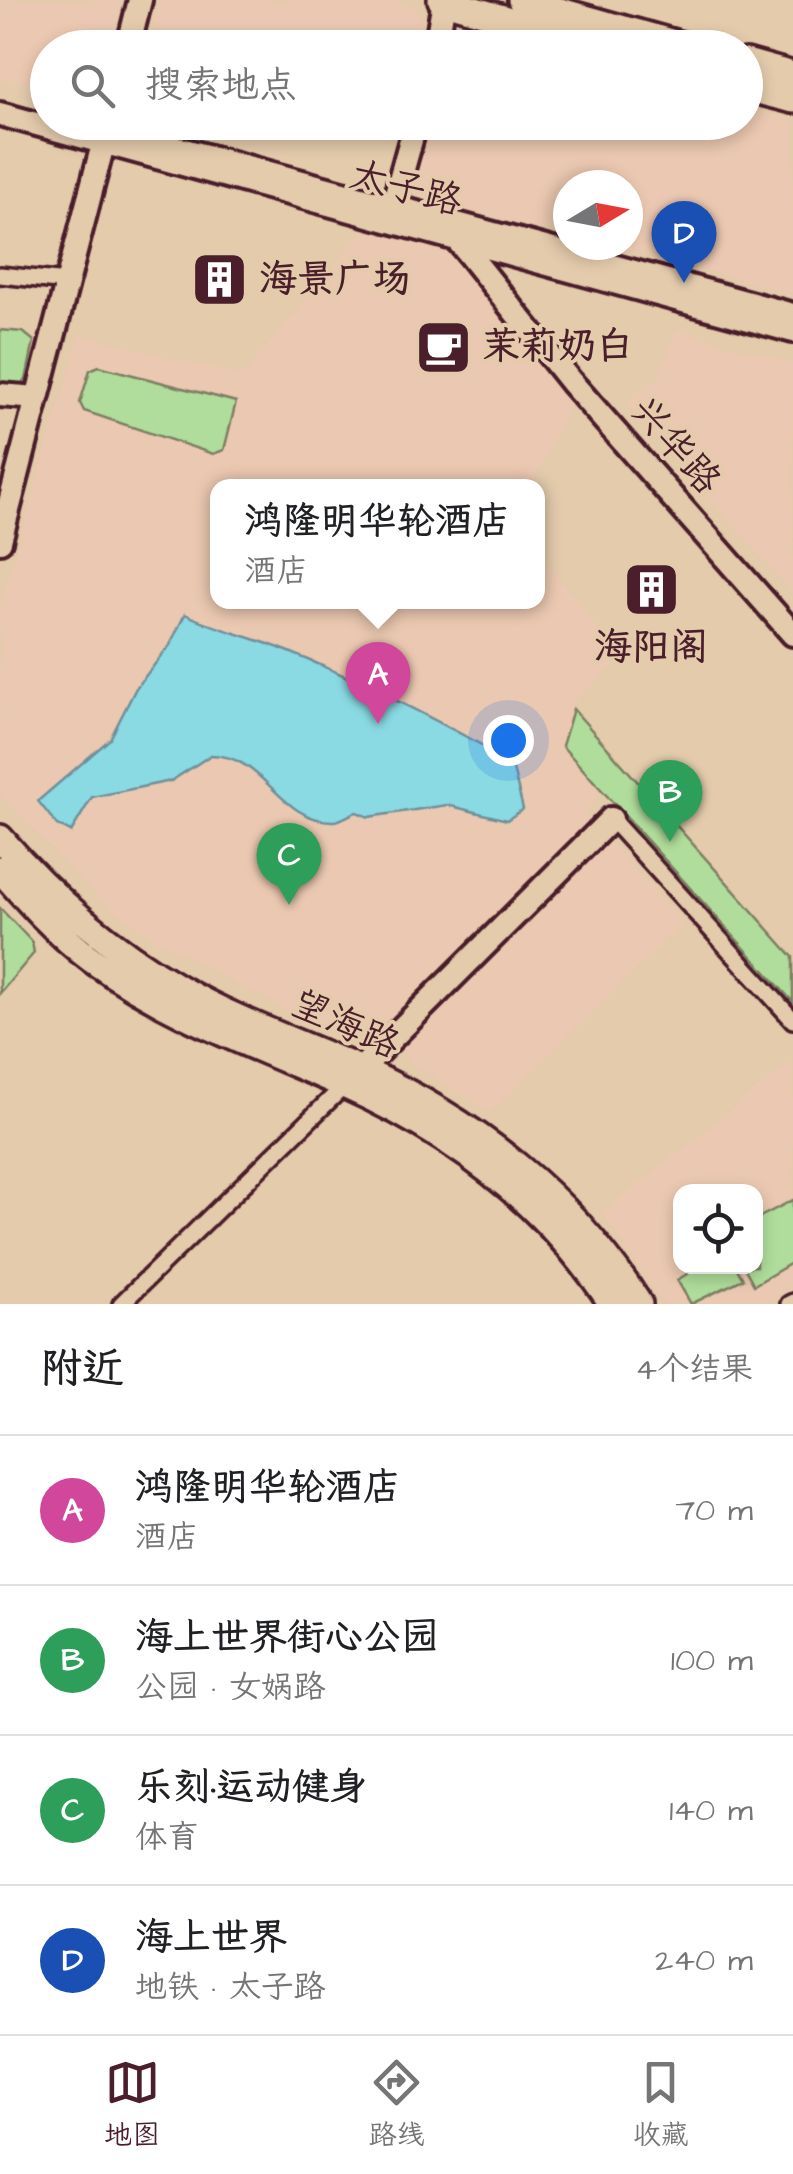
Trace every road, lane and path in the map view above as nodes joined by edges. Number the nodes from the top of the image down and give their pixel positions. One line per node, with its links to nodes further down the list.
1 (140, 0): 4 (main road)
2 (443, 0): 5 (main road); 6 (main road)
3 (521, 0): 7 (main road)
4 (132, 30)
5 (439, 30)
6 (545, 30)
7 (628, 30)
8 (763, 67): 9 (main road)
9 (793, 75)
10 (763, 92): 12 (main road)
11 (0, 100): 13 (main road)
12 (793, 100)
13 (30, 108)
14 (0, 114): 15 (main road, 太子路)
15 (30, 119)
16 (104, 140): 24 (main road)
17 (135, 140): 21 (main road, 太子路)
18 (141, 140): 20 (main road, 太子路)
19 (411, 140): 20 (main road)
20 (394, 206): 26 (main road, 太子路)
21 (456, 240): 22 (main road, 太子路); 25 (main road, 兴华路)
22 (510, 254): 25 (main road); 27 (main road, 太子路)
23 (0, 275): 24 (street)
24 (67, 282): 29 (main road)
25 (507, 302): 31 (main road, 兴华路)
26 (793, 315)
27 (793, 331)
28 (0, 395): 29 (main road)
29 (37, 398): 30 (main road)
30 (0, 541)
31 (793, 634)
32 (611, 819): 36 (street); 37 (main road)
33 (0, 838): 35 (main road, 望海路)
34 (0, 869): 35 (main road, 望海路)
35 (60, 917): 37 (main road, 望海路)
36 (793, 1020)
37 (353, 1078): 38 (street); 39 (main road, 望海路); 40 (main road, 望海路)
38 (121, 1304)
39 (612, 1304)
40 (639, 1304)

